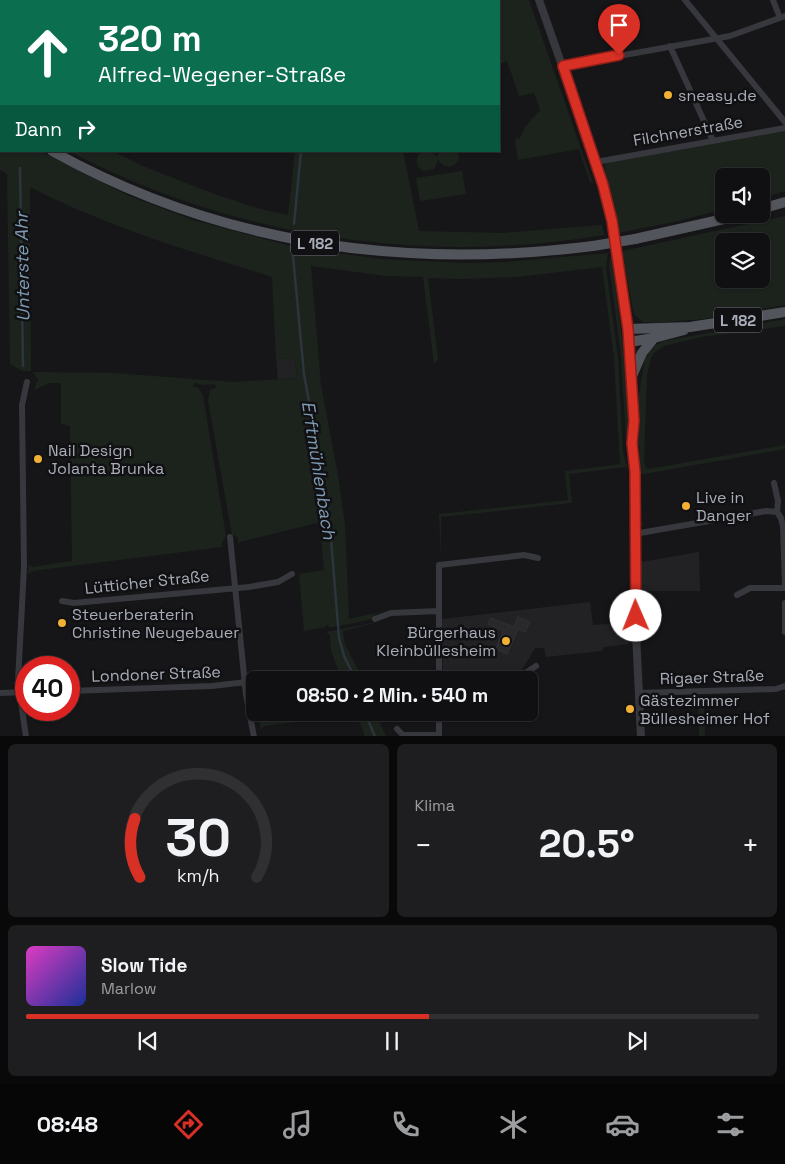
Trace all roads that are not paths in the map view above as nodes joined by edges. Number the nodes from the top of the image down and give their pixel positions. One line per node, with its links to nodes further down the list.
1 (539, 0): 7 (street)
2 (685, 0): 5 (street)
3 (774, 0): 4 (street)
4 (782, 17): 5 (street)
5 (716, 38): 6 (street); 8 (street)
6 (670, 46): 7 (street); 10 (street)
7 (563, 66): 12 (street)
8 (785, 122)
9 (785, 128): 10 (street, Filchnerstraße)
10 (713, 141): 12 (street, Filchnerstraße)
11 (54, 152): 17 (main road, L 182, bridge)
12 (596, 162): 20 (street)
13 (785, 202): 14 (main road)
14 (770, 207)
15 (770, 208): 16 (main road)
16 (785, 208)
17 (715, 221)
18 (785, 312): 19 (main road, L 182)
19 (690, 327): 20 (main road, L 182); 21 (main road, L 182)
20 (628, 329): 22 (street)
21 (654, 338): 22 (main road, L 182); 23 (main road)
22 (629, 342): 23 (street)
23 (632, 376): 27 (street)
24 (27, 382): 39 (street)
25 (774, 483): 26 (street)
26 (777, 512): 27 (street); 32 (street)
27 (634, 534): 48 (street)
28 (230, 537): 31 (street)
29 (538, 558): 36 (street)
30 (292, 574): 31 (street, Lütticher Straße)
31 (236, 587): 34 (street, Lütticher Straße); 43 (street)
32 (785, 587): 33 (street)
33 (737, 595)
34 (62, 601)
35 (785, 603): 38 (street)
36 (438, 611): 37 (street); 41 (street)
37 (375, 619)
38 (785, 632)
39 (23, 656)
40 (536, 666): 42 (street)
41 (439, 671)
42 (528, 671)
43 (245, 683): 45 (street, Londoner Straße); 53 (street)
44 (785, 686): 48 (street, Rigaer Straße)
45 (80, 691)
46 (15, 692): 47 (street)
47 (0, 693)
48 (638, 693): 55 (street)
49 (25, 721): 52 (street)
50 (439, 721): 54 (street)
51 (397, 729): 54 (street)
52 (26, 736)
53 (254, 736)
54 (439, 736)
55 (641, 736)

